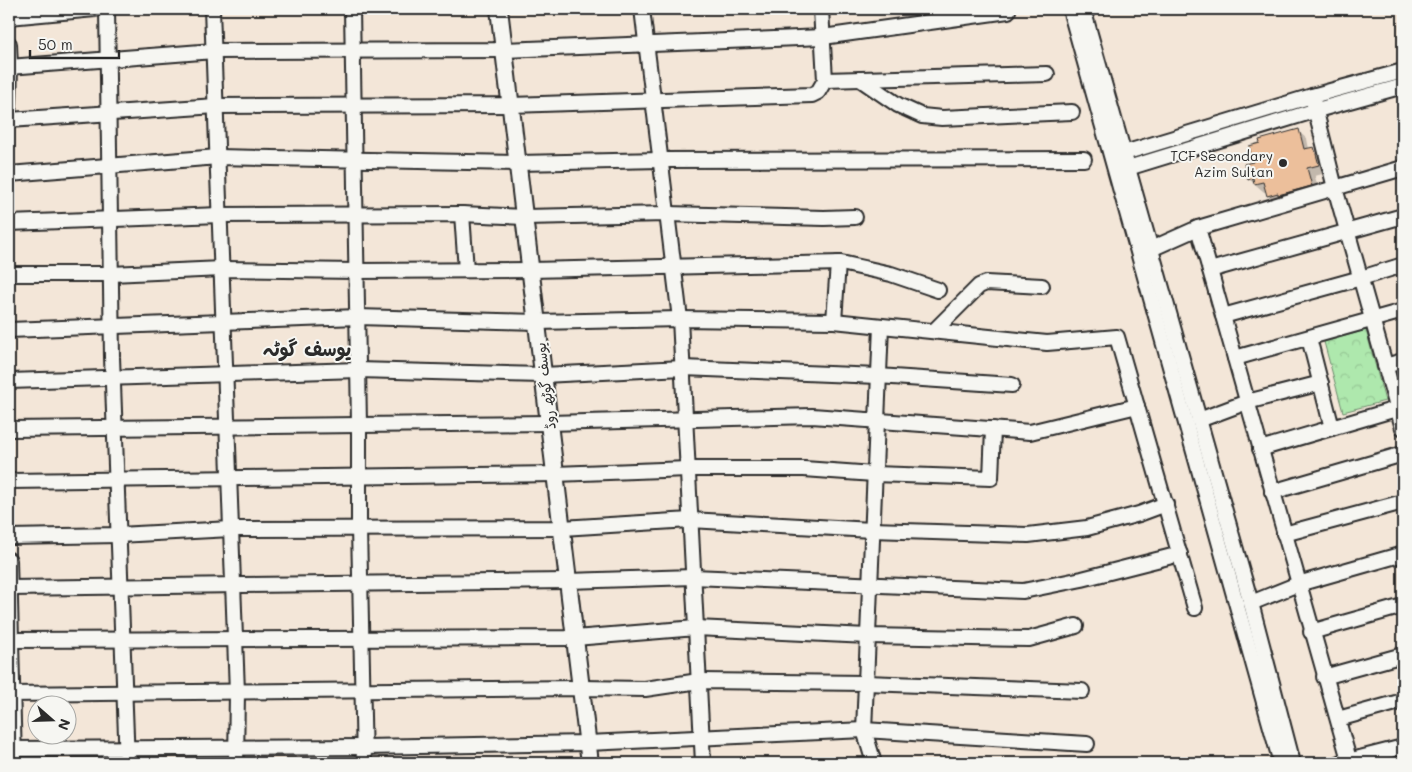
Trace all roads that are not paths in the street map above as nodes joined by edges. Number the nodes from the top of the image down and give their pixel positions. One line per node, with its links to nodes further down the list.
1 (95, 9): 11 (street)
2 (107, 9): 18 (street)
3 (212, 9): 17 (street)
4 (352, 9): 15 (street)
5 (499, 9): 16 (street, یوسف گوٹھ روڈ)
6 (642, 9): 14 (street)
7 (822, 9): 12 (street)
8 (1070, 9): 35 (street)
9 (1083, 9): 35 (street)
10 (1008, 11): 12 (street)
11 (9, 17)
12 (823, 37): 14 (street); 23 (street)
13 (9, 44): 19 (street)
14 (646, 44): 16 (street); 26 (street)
15 (353, 50): 16 (street); 17 (street); 27 (street)
16 (504, 50): 28 (street, یوسف گوٹھ روڈ)
17 (214, 51): 18 (street); 30 (street)
18 (108, 60): 19 (street); 33 (street)
19 (9, 67): 29 (street)
20 (1403, 70): 25 (street)
21 (1047, 74): 22 (street)
22 (860, 79): 23 (street); 32 (street)
23 (825, 80): 26 (street)
24 (1403, 86): 31 (street)
25 (1312, 96): 31 (street); 35 (street)
26 (653, 100): 28 (street); 39 (street)
27 (354, 105): 28 (street); 30 (street); 37 (street)
28 (511, 105): 40 (street, یوسف گوٹھ روڈ)
29 (9, 106)
30 (216, 106): 33 (street); 36 (street)
31 (1317, 110): 43 (street); 45 (street)
32 (1072, 112)
33 (109, 114): 34 (street); 41 (street)
34 (9, 120)
35 (1118, 156): 43 (street)
36 (218, 157): 37 (street); 41 (street); 48 (street)
37 (355, 159): 40 (street); 49 (street)
38 (1084, 159): 39 (street)
39 (661, 160): 40 (street); 47 (street)
40 (518, 163): 51 (street, یوسف گوٹھ روڈ)
41 (110, 166): 44 (street); 53 (street)
42 (1403, 168): 45 (street)
43 (1123, 171): 57 (street); 181 (street)
44 (9, 174)
45 (1335, 188): 55 (street); 56 (street)
46 (462, 214): 49 (street); 51 (street); 62 (street)
47 (667, 214): 51 (street); 52 (street); 60 (street)
48 (220, 215): 49 (street); 53 (street); 61 (street)
49 (356, 215): 65 (street)
50 (1403, 216): 56 (street)
51 (524, 217): 63 (street, یوسف گوٹھ روڈ)
52 (855, 217)
53 (110, 219): 54 (street); 67 (street)
54 (9, 223)
55 (1198, 228): 57 (street); 64 (street)
56 (1348, 232): 64 (street); 68 (street)
57 (1151, 249): 100 (street)
58 (838, 263): 60 (street); 70 (street); 76 (street)
59 (1403, 264): 68 (street)
60 (674, 266): 63 (street); 74 (street)
61 (222, 269): 65 (street); 67 (street); 77 (street)
62 (466, 270): 63 (street); 65 (street)
63 (531, 270): 78 (street, یوسف گوٹھ روڈ)
64 (1210, 270): 72 (street)
65 (357, 271): 73 (street)
66 (9, 274): 67 (street)
67 (111, 274): 79 (street)
68 (1361, 278): 72 (street); 75 (street)
69 (1042, 286): 82 (street)
70 (938, 290)
71 (1403, 312): 75 (street)
72 (1223, 316): 84 (street)
73 (358, 317): 77 (street); 78 (street); 88 (street)
74 (680, 319): 76 (street); 78 (street); 87 (street)
75 (1372, 320): 83 (street); 86 (street)
76 (834, 321): 80 (street)
77 (224, 322): 79 (street); 89 (street)
78 (537, 322): 90 (street, یوسف گوٹھ روڈ)
79 (111, 326): 81 (street); 92 (street)
80 (880, 326): 82 (street); 91 (street)
81 (9, 330)
82 (934, 331): 97 (street)
83 (1309, 338): 84 (street); 94 (street)
84 (1234, 358): 96 (street)
85 (1403, 361): 86 (street)
86 (1386, 366): 98 (street)
87 (683, 368): 90 (street); 91 (street); 99 (street)
88 (358, 370): 89 (street); 90 (street); 103 (street)
89 (226, 374): 92 (street); 104 (street)
90 (543, 375): 102 (street, یوسف گوٹھ روڈ)
91 (878, 376): 95 (street); 101 (street)
92 (113, 378): 93 (street); 105 (street)
93 (9, 381)
94 (1321, 383): 96 (street); 106 (street)
95 (1012, 385)
96 (1247, 402): 100 (street); 110 (street)
97 (1137, 406): 109 (street); 121 (street)
98 (1400, 408): 106 (street); 107 (street)
99 (685, 420): 101 (street); 102 (street); 112 (street)
100 (1199, 420): 141 (street)
101 (876, 421): 109 (street); 114 (street)
102 (549, 423): 103 (street); 113 (street, یوسف گوٹھ روڈ)
103 (359, 424): 104 (street); 115 (street)
104 (227, 426): 105 (street); 116 (street)
105 (114, 428): 108 (street); 117 (street)
106 (1332, 428): 110 (street)
107 (1403, 428)
108 (9, 429)
109 (993, 429): 114 (street)
110 (1260, 449): 119 (street)
111 (1403, 454): 119 (street)
112 (688, 469): 113 (street); 114 (street); 122 (street)
113 (555, 474): 115 (street); 124 (street, یوسف گوٹھ روڈ)
114 (874, 474): 126 (street)
115 (358, 476): 116 (street); 123 (street)
116 (229, 478): 117 (street); 125 (street)
117 (116, 480): 118 (street); 128 (street)
118 (9, 481)
119 (1272, 492): 127 (street)
120 (1403, 502): 127 (street)
121 (1166, 504): 126 (street); 130 (street)
122 (690, 520): 124 (street); 126 (street); 133 (street)
123 (359, 528): 124 (street); 125 (street); 135 (street)
124 (562, 528): 134 (street, یوسف گوٹھ روڈ)
125 (231, 529): 128 (street); 138 (street)
126 (872, 530): 137 (street)
127 (1284, 534): 136 (street)
128 (118, 535): 129 (street); 139 (street)
129 (9, 537)
130 (1180, 554): 137 (street); 143 (street)
131 (1403, 554): 136 (street)
132 (9, 560): 140 (street)
133 (693, 577): 134 (street); 137 (street); 145 (street)
134 (568, 581): 135 (street); 148 (street, یوسف گوٹھ روڈ)
135 (360, 584): 138 (street); 152 (street)
136 (1298, 584): 141 (street); 146 (street)
137 (870, 585): 147 (street)
138 (233, 586): 139 (street); 151 (street)
139 (120, 587): 140 (street); 150 (street)
140 (9, 588): 149 (street)
141 (1251, 603): 182 (street)
142 (1403, 606): 146 (street)
143 (1196, 608)
144 (1076, 626): 147 (street)
145 (696, 628): 147 (street); 148 (street); 155 (street)
146 (1312, 632): 154 (street)
147 (868, 636): 156 (street)
148 (575, 638): 152 (street); 157 (street, یوسف گوٹھ روڈ)
149 (10, 640): 150 (street); 162 (street)
150 (122, 640): 151 (street); 161 (street)
151 (235, 640): 152 (street); 160 (street)
152 (362, 640): 158 (street)
153 (1403, 655): 154 (street)
154 (1324, 677): 164 (street)
155 (698, 681): 156 (street); 157 (street); 166 (street)
156 (866, 683): 159 (street); 165 (street)
157 (581, 688): 158 (street); 167 (street, یوسف گوٹھ روڈ)
158 (363, 691): 160 (street); 169 (street)
159 (1082, 691)
160 (237, 692): 161 (street); 171 (street)
161 (124, 693): 162 (street); 170 (street)
162 (11, 694): 173 (street)
163 (1403, 701): 164 (street)
164 (1338, 719): 174 (street)
165 (864, 730): 166 (street); 168 (street); 180 (street)
166 (702, 738): 167 (street); 179 (street)
167 (588, 743): 169 (street); 178 (street, یوسف گوٹھ روڈ)
168 (1087, 744)
169 (364, 747): 171 (street); 177 (street)
170 (126, 748): 171 (street); 173 (street); 175 (street)
171 (236, 748): 176 (street)
172 (1403, 748): 174 (street)
173 (12, 754)
174 (1346, 762)
175 (127, 763)
176 (236, 763)
177 (364, 763)
178 (590, 763)
179 (703, 763)
180 (874, 763)
181 (1281, 763)
182 (1293, 763)

